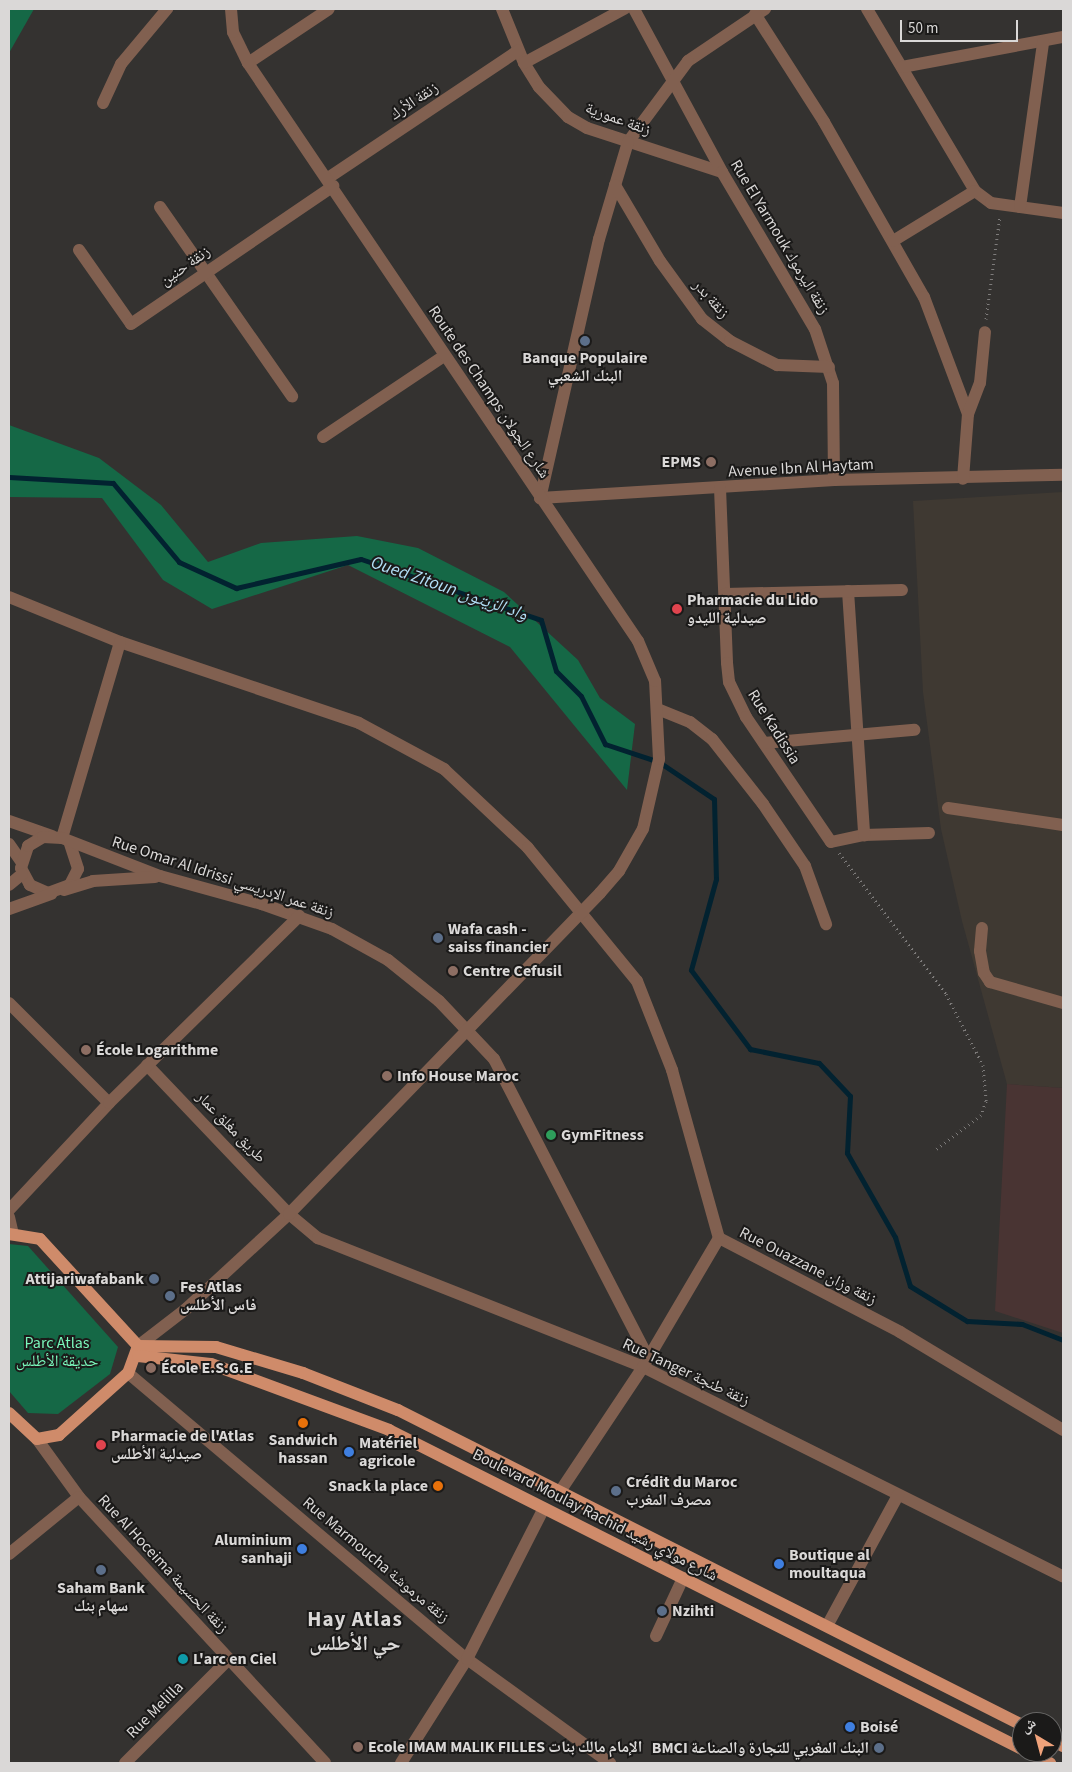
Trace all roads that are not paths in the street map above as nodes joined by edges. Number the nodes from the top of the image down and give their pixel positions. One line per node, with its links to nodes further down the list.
1 (167, 9): 16 (street)
2 (231, 9): 12 (street, Route des Champs شارع الجولان)
3 (329, 9): 12 (street)
4 (502, 9): 11 (street, زنقة عمورية)
5 (624, 9): 13 (street)
6 (634, 9): 15 (street, Rue El Yarmouk زنقة اليرموك)
7 (866, 9): 14 (street)
8 (760, 11): 15 (street); 25 (street)
9 (1063, 37): 10 (street)
10 (1043, 43): 14 (street); 23 (street)
11 (518, 51): 13 (street, زنقة عمورية); 19 (street, زنقة الأرك)
12 (248, 63): 19 (street, Route des Champs شارع الجولان)
13 (524, 63): 17 (street, زنقة عمورية)
14 (902, 67): 21 (street)
15 (672, 78): 17 (street); 18 (street, Rue El Yarmouk زنقة اليرموك)
16 (103, 103)
17 (628, 142): 18 (street, زنقة عمورية); 20 (street)
18 (722, 172): 30 (street, Rue El Yarmouk زنقة اليرموك)
19 (330, 182): 27 (street, زنقة حنين); 29 (street, Route des Champs شارع الجولان)
20 (615, 185): 30 (street, زنقة بدر); 38 (street)
21 (975, 191): 23 (street); 25 (street)
22 (160, 207): 27 (street)
23 (1020, 207): 24 (street)
24 (1063, 213)
25 (893, 241): 32 (street)
26 (79, 250): 27 (street, زنقة حنين)
27 (204, 272): 31 (street)
28 (985, 332): 32 (street)
29 (444, 356): 33 (street); 38 (street, Route des Champs شارع الجولان)
30 (829, 367): 36 (street, Rue El Yarmouk زنقة اليرموك)
31 (292, 396)
32 (968, 414): 35 (street)
33 (323, 437)
34 (1063, 476): 35 (street, Avenue Ibn Al Haytam)
35 (964, 479): 36 (street, Avenue Ibn Al Haytam)
36 (834, 480): 37 (street, Avenue Ibn Al Haytam)
37 (720, 488): 38 (street, Avenue Ibn Al Haytam); 41 (street, Rue Kadissia)
38 (540, 498): 44 (street, Route des Champs شارع الجولان)
39 (902, 590): 40 (street)
40 (848, 591): 41 (street); 46 (street)
41 (725, 594): 47 (street, Rue Kadissia)
42 (9, 597): 43 (street, Rue Ouazzane زنقة وزان)
43 (120, 642): 53 (street); 60 (street, Rue Ouazzane زنقة وزان)
44 (660, 710): 60 (street, Route des Champs شارع الجولان); 62 (street)
45 (914, 730): 46 (street)
46 (854, 733): 47 (street); 52 (street)
47 (764, 743): 52 (street, Rue Kadissia)
48 (948, 808): 50 (street)
49 (9, 821): 53 (street, Rue Omar Al Idrissi زنقة عمر الإدريسي)
50 (1063, 825)
51 (929, 832): 52 (street)
52 (864, 835)
53 (61, 839): 55 (street); 56 (street, Rue Omar Al Idrissi زنقة عمر الإدريسي); 58 (street)
54 (9, 844): 55 (street)
55 (22, 868): 57 (street); 58 (street)
56 (160, 876): 58 (street); 61 (street, Rue Omar Al Idrissi زنقة عمر الإدريسي)
57 (9, 885)
58 (59, 891): 59 (street)
59 (9, 909)
60 (582, 910): 66 (street); 73 (street, Rue Ouazzane زنقة وزان)
61 (299, 916): 66 (street, Rue Omar Al Idrissi زنقة عمر الإدريسي); 67 (street)
62 (826, 924)
63 (982, 928): 65 (street)
64 (9, 1003): 68 (street)
65 (1063, 1003)
66 (468, 1029): 70 (street); 75 (street, Rue Omar Al Idrissi زنقة عمر الإدريسي)
67 (148, 1065): 68 (street); 70 (street, طريق مغلق عمار)
68 (109, 1103): 69 (street)
69 (9, 1206)
70 (289, 1214): 74 (street); 75 (street, Rue Tanger زنقة طنجة)
71 (9, 1218): 72 (street)
72 (11, 1234): 74 (main road)
73 (719, 1238): 75 (street); 78 (street, Rue Ouazzane زنقة وزان)
74 (138, 1351): 76 (main road); 80 (main road, Boulevard Moulay Rachid شارع مولاي رشيد); 83 (main road, Boulevard Moulay Rachid شارع مولاي رشيد)
75 (645, 1363): 80 (street); 81 (street, Rue Tanger زنقة طنجة)
76 (128, 1373): 79 (main road); 90 (street, Rue Marmoucha زنقة مرموشة)
77 (11, 1420): 79 (main road)
78 (1063, 1430)
79 (37, 1439): 82 (street, Rue Al Hoceima زنقة الحسيمة)
80 (561, 1490): 87 (main road, Boulevard Moulay Rachid شارع مولاي رشيد)
81 (898, 1495): 85 (street, Rue Tanger زنقة طنجة); 87 (street)
82 (79, 1497): 84 (street); 89 (street, Rue Al Hoceima زنقة الحسيمة)
83 (544, 1508): 86 (main road, Boulevard Moulay Rachid شارع مولاي رشيد); 90 (street)
84 (9, 1554)
85 (1063, 1576)
86 (682, 1578): 88 (street); 92 (main road, Boulevard Moulay Rachid شارع مولاي رشيد)
87 (827, 1626): 91 (main road, Boulevard Moulay Rachid شارع مولاي رشيد)
88 (656, 1636)
89 (229, 1659): 93 (street, Rue Melilla); 94 (street, Rue Al Hoceima زنقة الحسيمة)
90 (467, 1659): 95 (street); 96 (street, Rue Marmoucha زنقة مرموشة)
91 (1012, 1720)
92 (1012, 1744)
93 (125, 1763)
94 (325, 1763)
95 (401, 1763)
96 (610, 1763)

